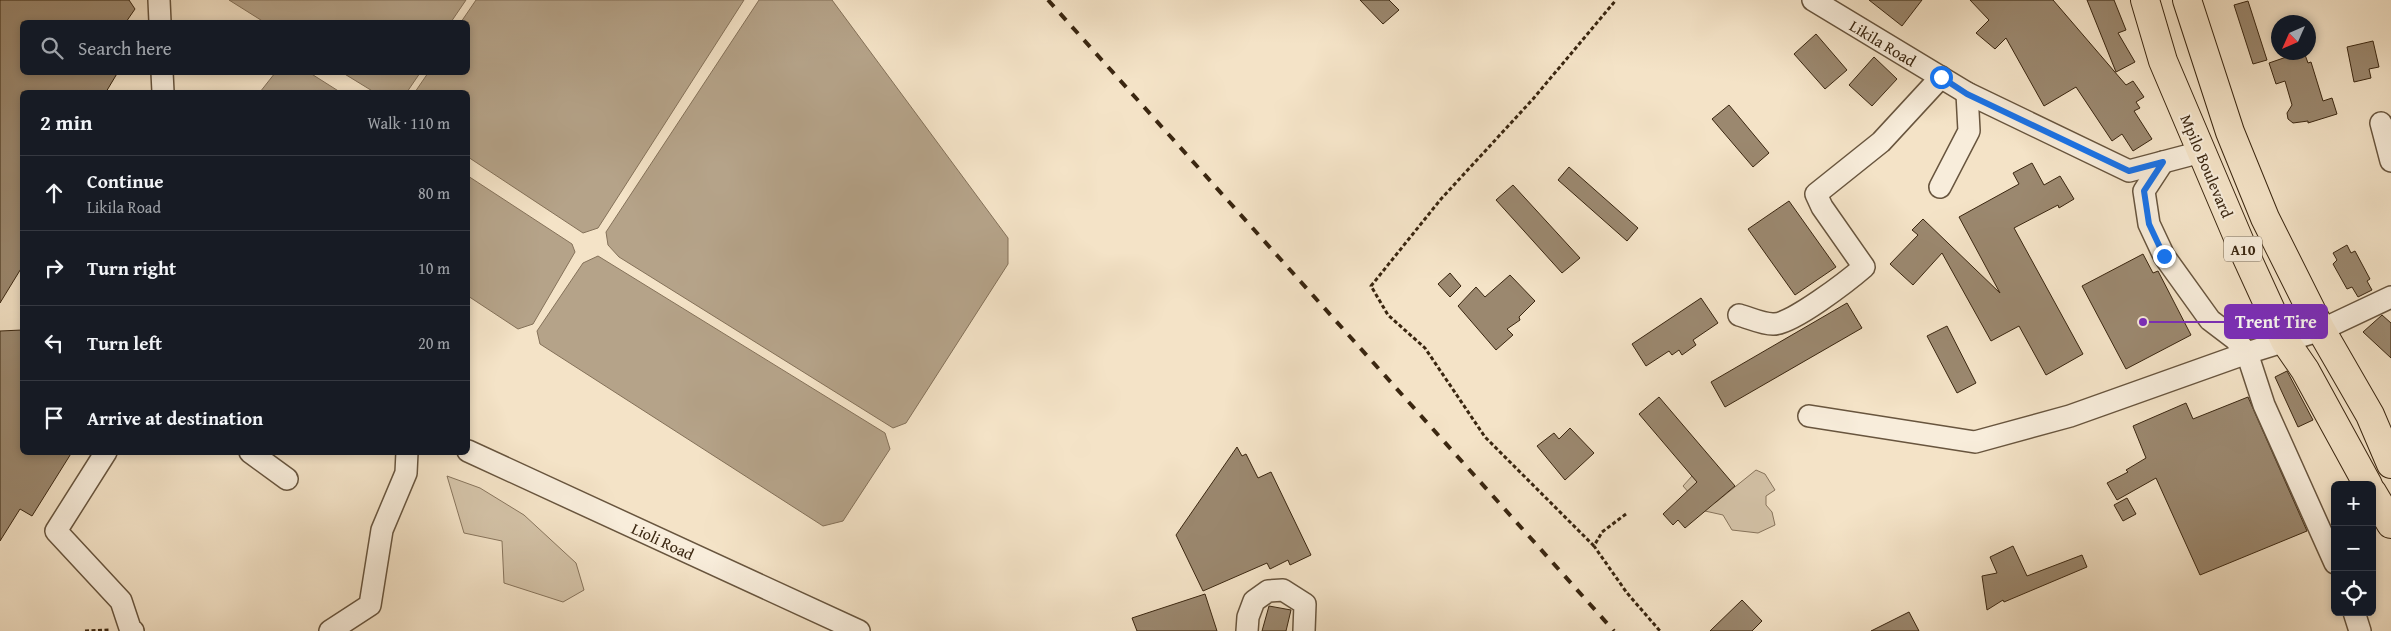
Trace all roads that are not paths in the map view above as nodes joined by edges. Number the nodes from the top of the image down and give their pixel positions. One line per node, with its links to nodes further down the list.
1 (159, 0): 5 (street)
2 (1813, 0): 7 (street, Likila Road)
3 (2145, 0): 11 (highway, Mpilo Boulevard / A10)
4 (2187, 0): 17 (highway, Mpilo Boulevard / A10)
5 (160, 20)
6 (162, 75): 8 (street)
7 (1941, 77): 9 (street, Likila Road); 16 (street)
8 (162, 90)
9 (1967, 94): 13 (street, Likila Road); 14 (street)
10 (2381, 123): 12 (street)
11 (2201, 152): 13 (street, Likila Road); 18 (highway, Mpilo Boulevard / A10)
12 (2391, 161)
13 (2163, 162): 19 (street)
14 (1940, 187)
15 (2391, 297): 17 (street)
16 (1739, 315)
17 (2322, 330): 18 (street); 25 (highway, Mpilo Boulevard / A10)
18 (2285, 341): 19 (street); 27 (highway, Mpilo Boulevard / A10)
19 (2247, 352): 20 (street); 30 (street)
20 (1808, 416)
21 (470, 453): 34 (street, Lioli Road)
22 (104, 455): 32 (street)
23 (254, 455): 26 (street)
24 (407, 455): 33 (street)
25 (2391, 464)
26 (287, 479)
27 (2366, 481)
28 (2376, 499): 29 (highway)
29 (2391, 524)
30 (2331, 554)
31 (2355, 616): 37 (street)
32 (133, 631)
33 (330, 631)
34 (859, 631)
35 (1247, 631): 36 (street)
36 (1304, 631)
37 (2360, 631)

